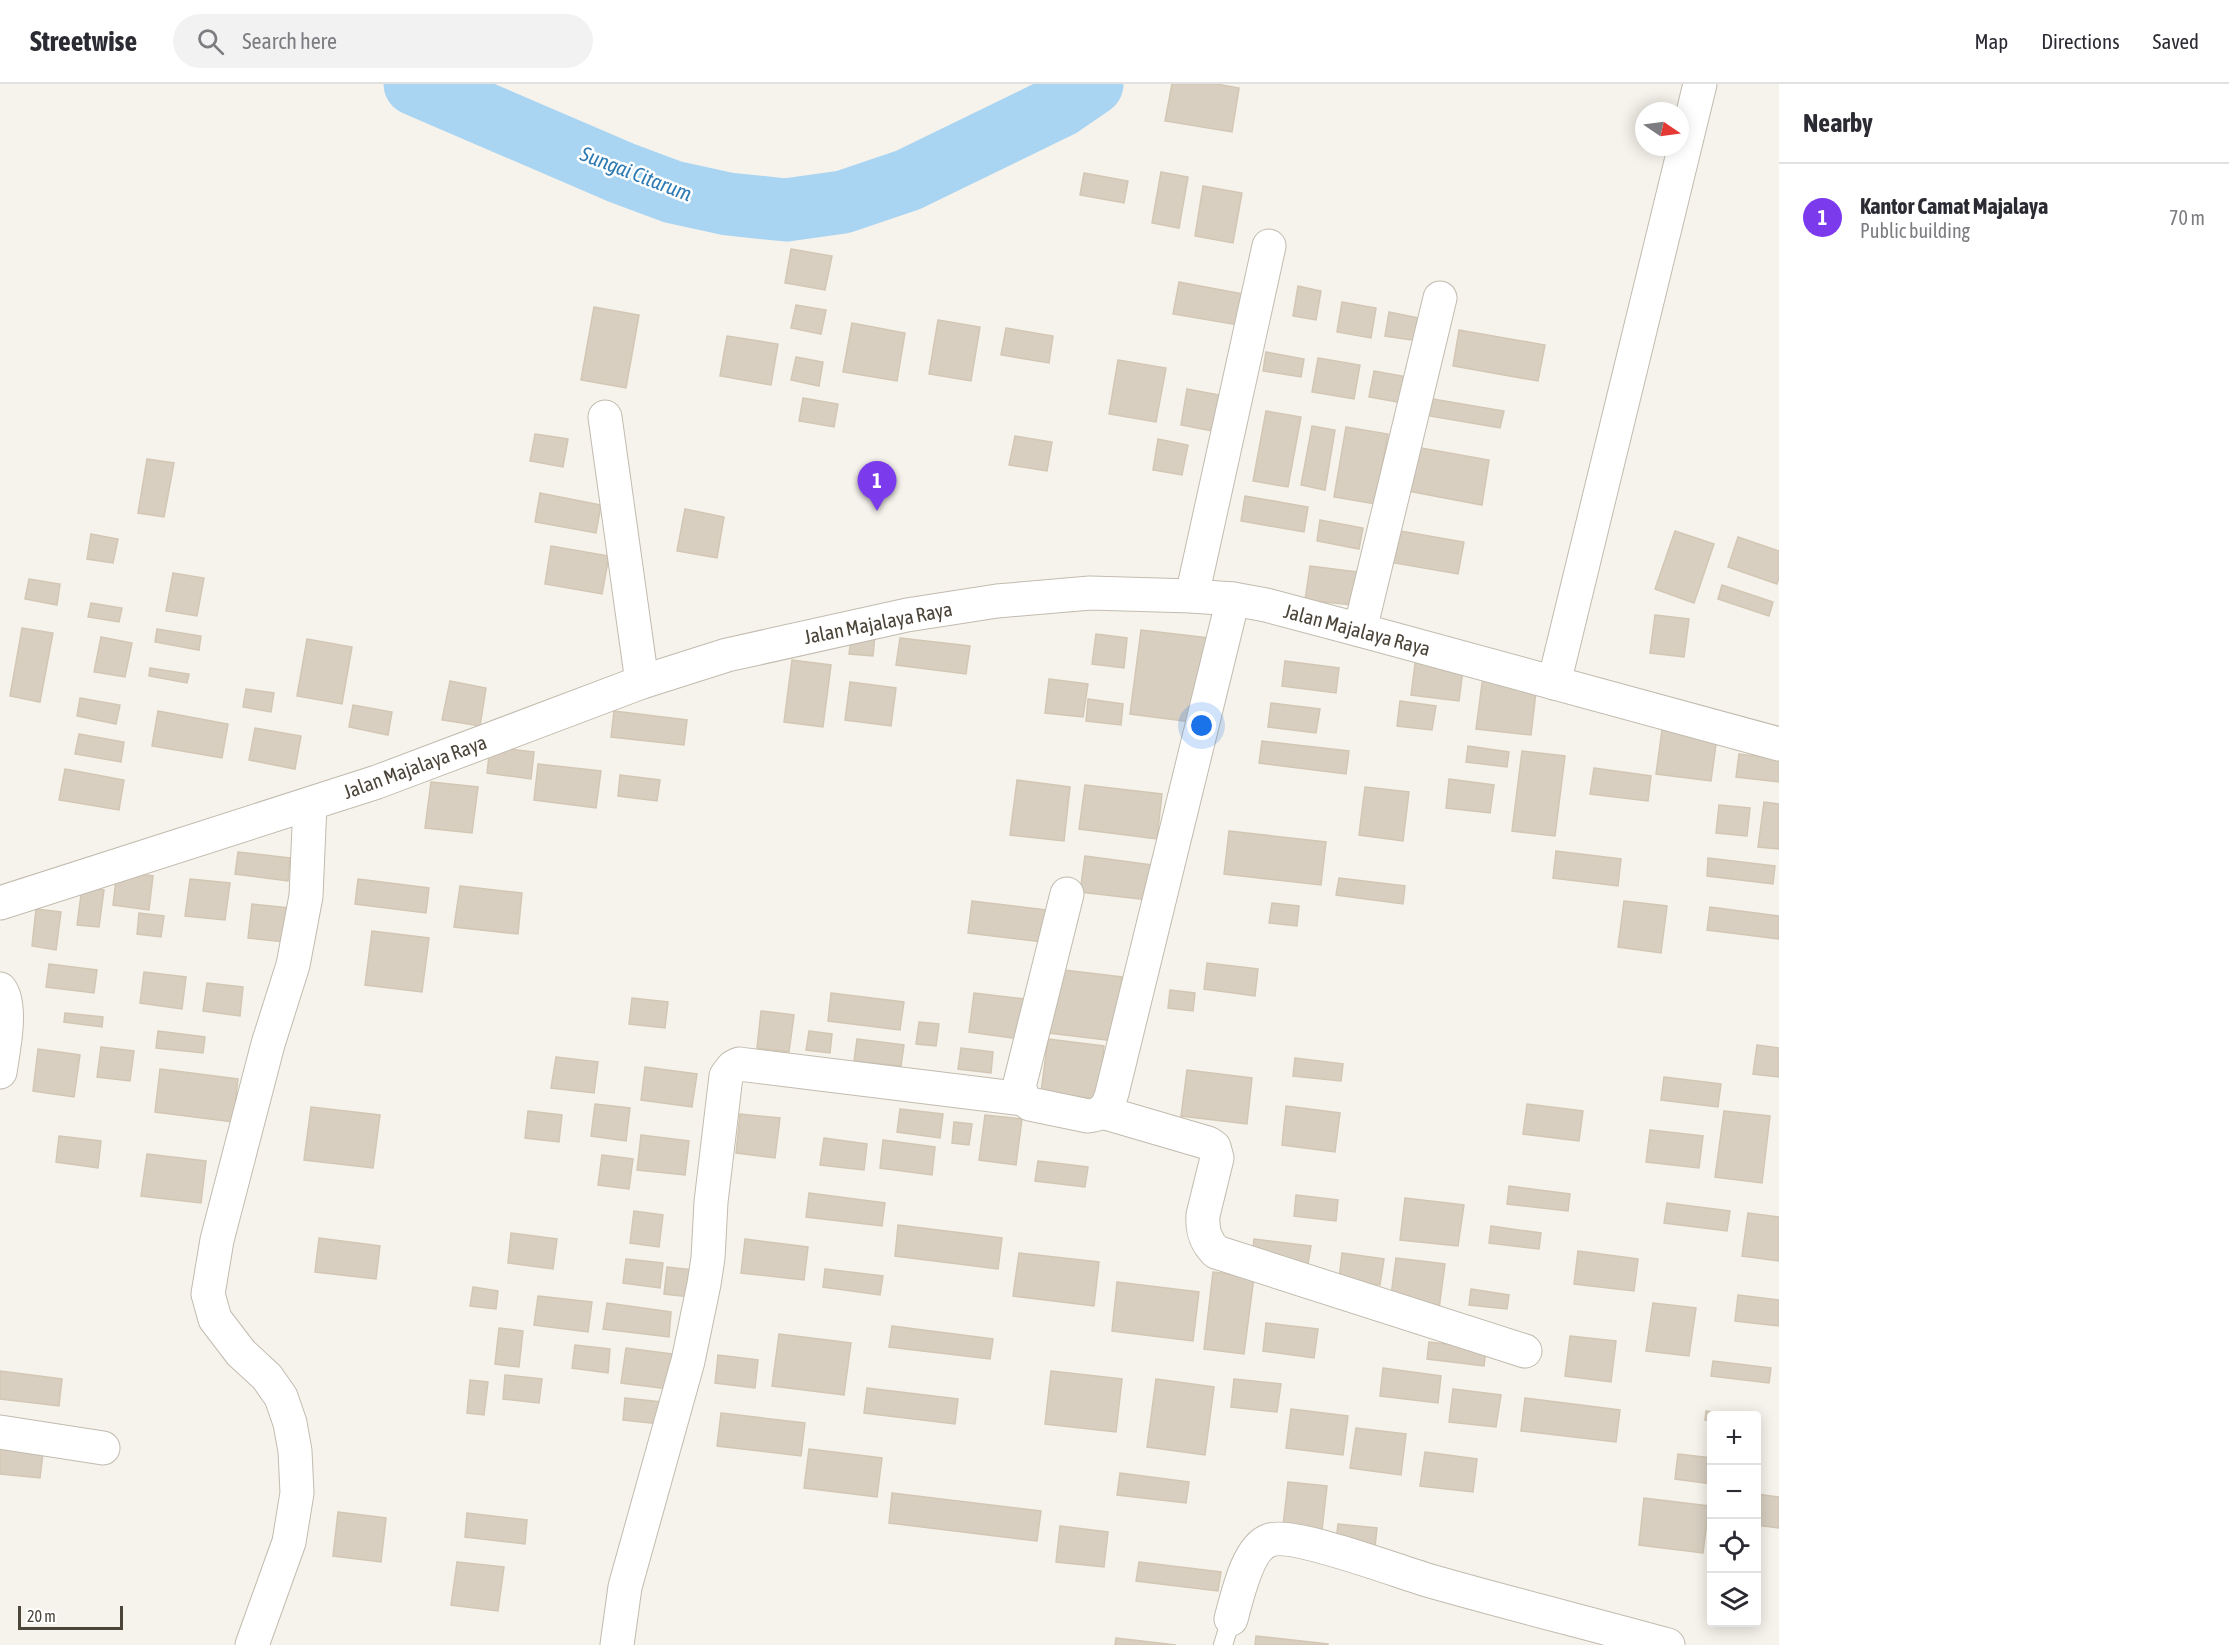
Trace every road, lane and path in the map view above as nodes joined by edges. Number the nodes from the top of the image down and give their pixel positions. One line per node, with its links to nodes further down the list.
1 (1700, 84): 9 (street)
2 (1269, 246): 5 (street)
3 (1440, 298): 7 (street)
4 (605, 417): 8 (street)
5 (1192, 596): 6 (street, Jalan Majalaya Raya); 8 (street, Jalan Majalaya Raya)
6 (1233, 599): 7 (street, Jalan Majalaya Raya); 17 (street)
7 (1360, 630): 9 (street, Jalan Majalaya Raya)
8 (642, 682): 11 (street, Jalan Majalaya Raya)
9 (1554, 683): 10 (street, Jalan Majalaya Raya)
10 (1779, 744)
11 (310, 804): 13 (street, Jalan Majalaya Raya); 22 (street)
12 (1067, 894): 16 (street)
13 (0, 903)
14 (0, 989): 15 (street)
15 (0, 1072)
16 (1024, 1099): 17 (street); 23 (street)
17 (1102, 1112): 18 (street)
18 (1525, 1352)
19 (0, 1432): 20 (street)
20 (103, 1448)
21 (1227, 1632): 24 (street)
22 (252, 1645)
23 (617, 1645)
24 (1668, 1645)

